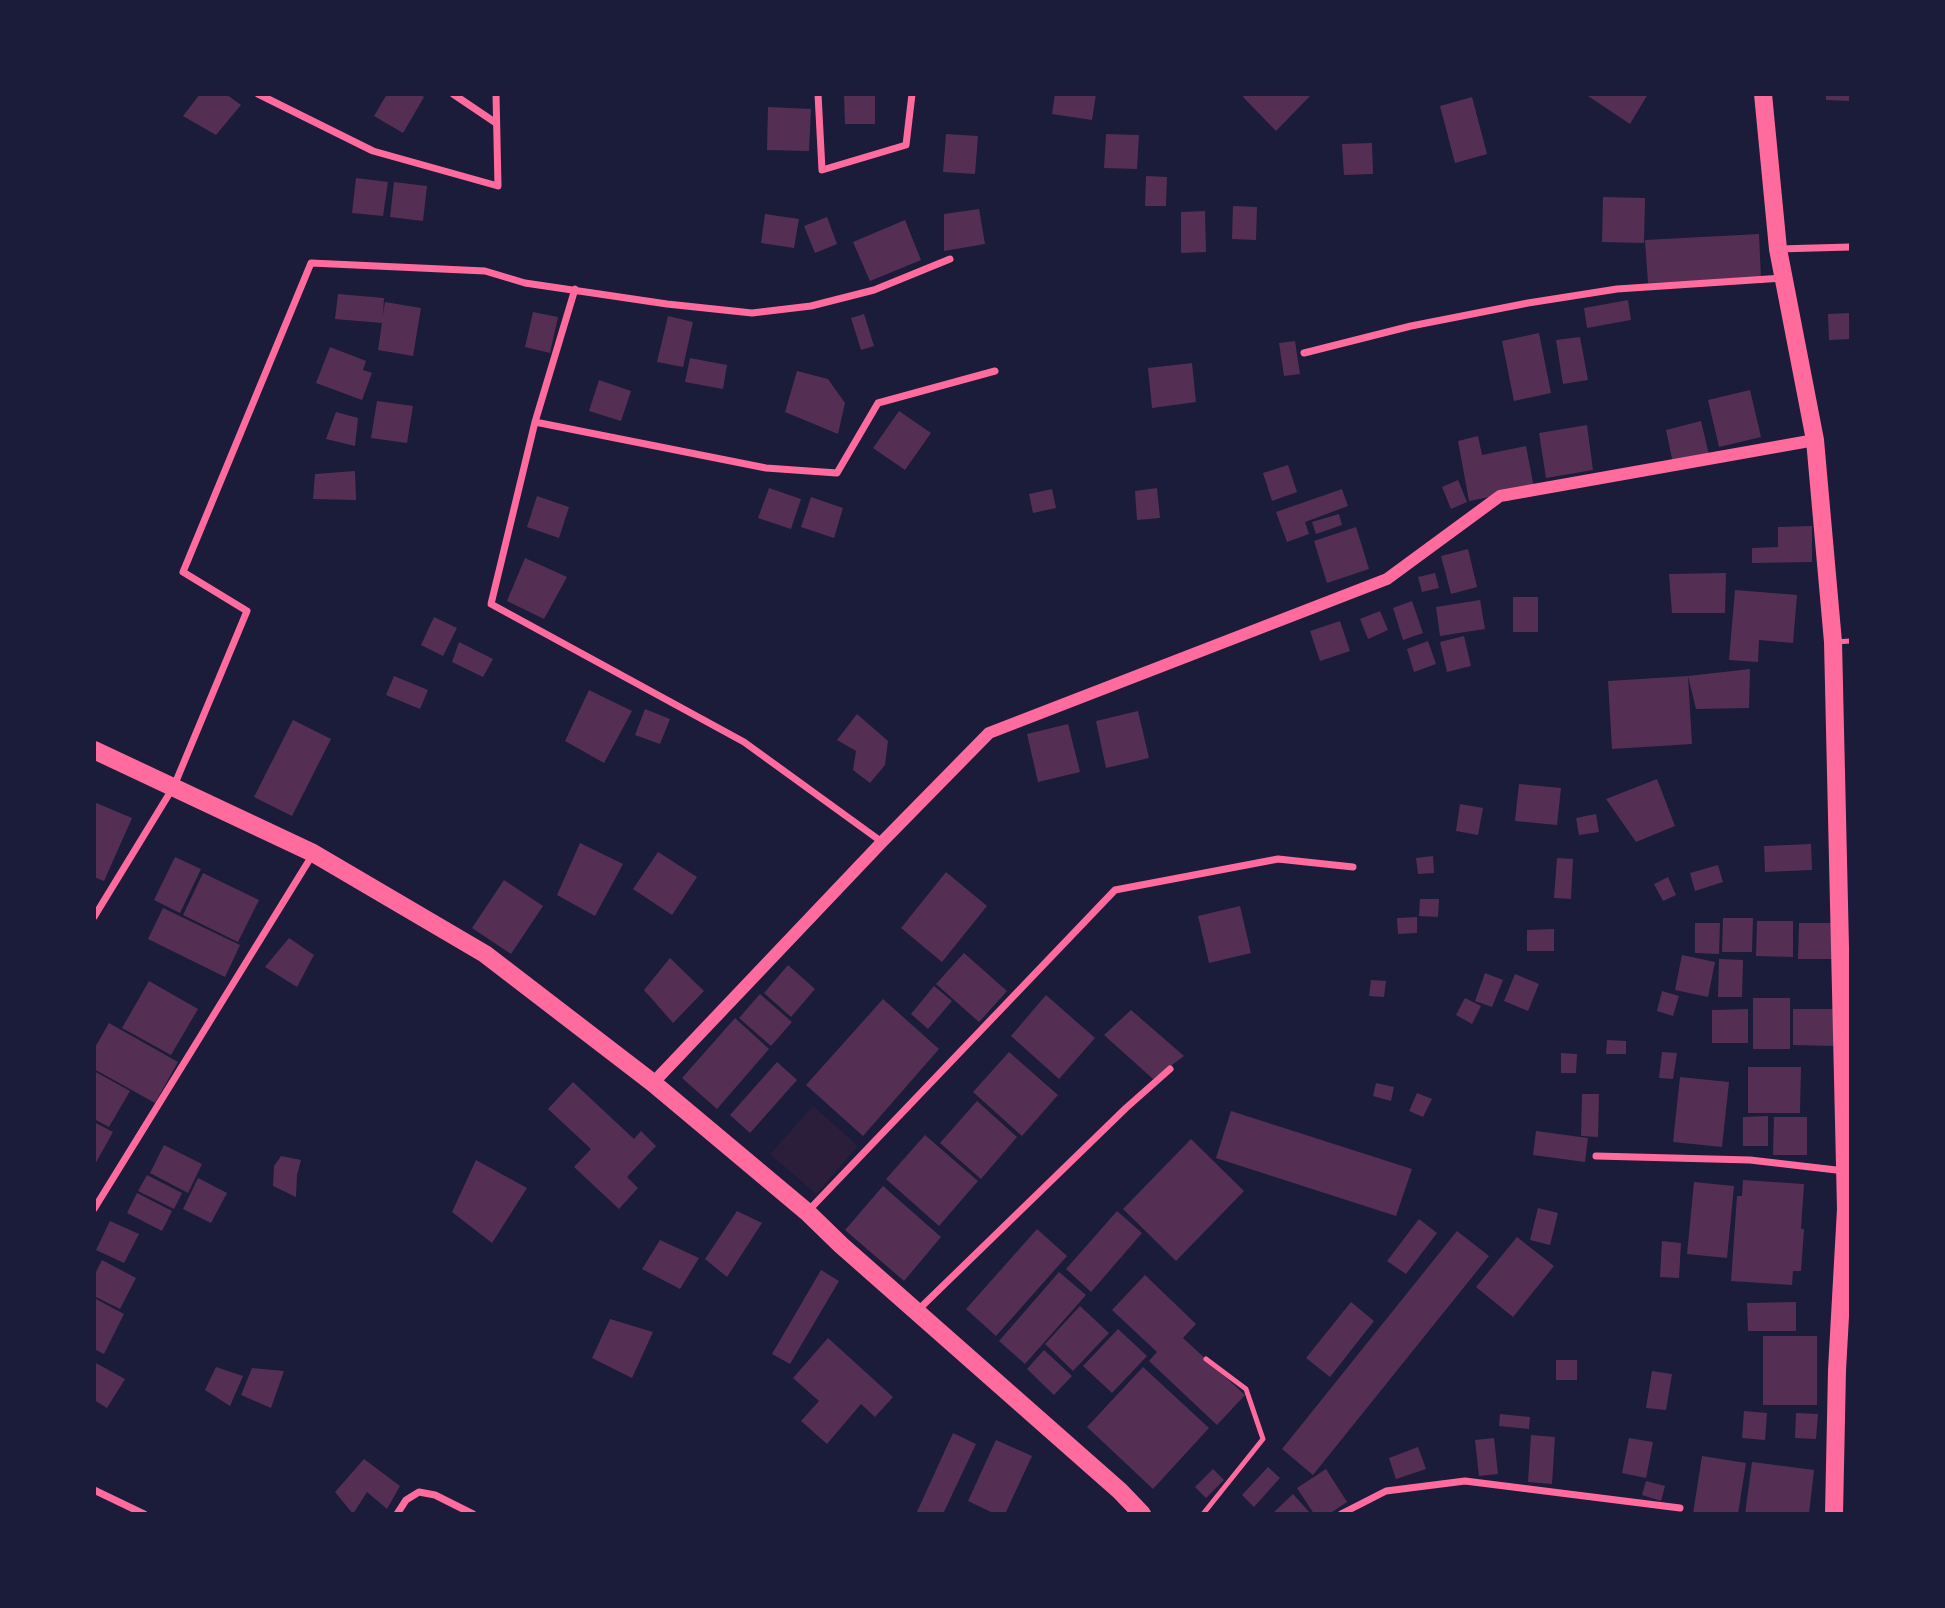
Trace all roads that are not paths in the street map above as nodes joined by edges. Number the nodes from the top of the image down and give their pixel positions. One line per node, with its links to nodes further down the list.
1 (258, 94): 7 (street)
2 (453, 94): 7 (street)
3 (496, 94): 7 (street)
4 (818, 94): 5 (street)
5 (912, 94)
6 (1763, 94): 9 (main road)
7 (496, 122)
8 (1850, 247): 9 (street)
9 (1777, 249): 11 (main road)
10 (950, 259): 12 (street)
11 (1784, 278): 13 (street); 16 (main road)
12 (575, 289): 15 (street); 19 (street)
13 (1304, 353)
14 (995, 371): 15 (street)
15 (535, 422): 20 (street)
16 (1815, 440): 17 (main road); 20 (street)
17 (1842, 641): 27 (main road)
18 (94, 751): 19 (main road)
19 (174, 786): 21 (main road); 23 (street)
20 (881, 842): 25 (street)
21 (313, 853): 25 (main road); 28 (street)
22 (1353, 867): 29 (street)
23 (94, 917)
24 (1170, 1069): 31 (street)
25 (653, 1083): 29 (main road)
26 (1596, 1156): 27 (street)
27 (1845, 1171): 30 (main road)
28 (94, 1209)
29 (807, 1212): 31 (main road)
30 (1847, 1259): 33 (main road)
31 (917, 1311): 39 (main road)
32 (1206, 1359): 40 (lane)
33 (1844, 1370): 42 (main road)
34 (94, 1490): 36 (street)
35 (1680, 1508): 41 (street)
36 (144, 1514)
37 (397, 1514): 38 (street)
38 (473, 1514)
39 (1142, 1514)
40 (1202, 1514)
41 (1341, 1514)
42 (1834, 1514)

